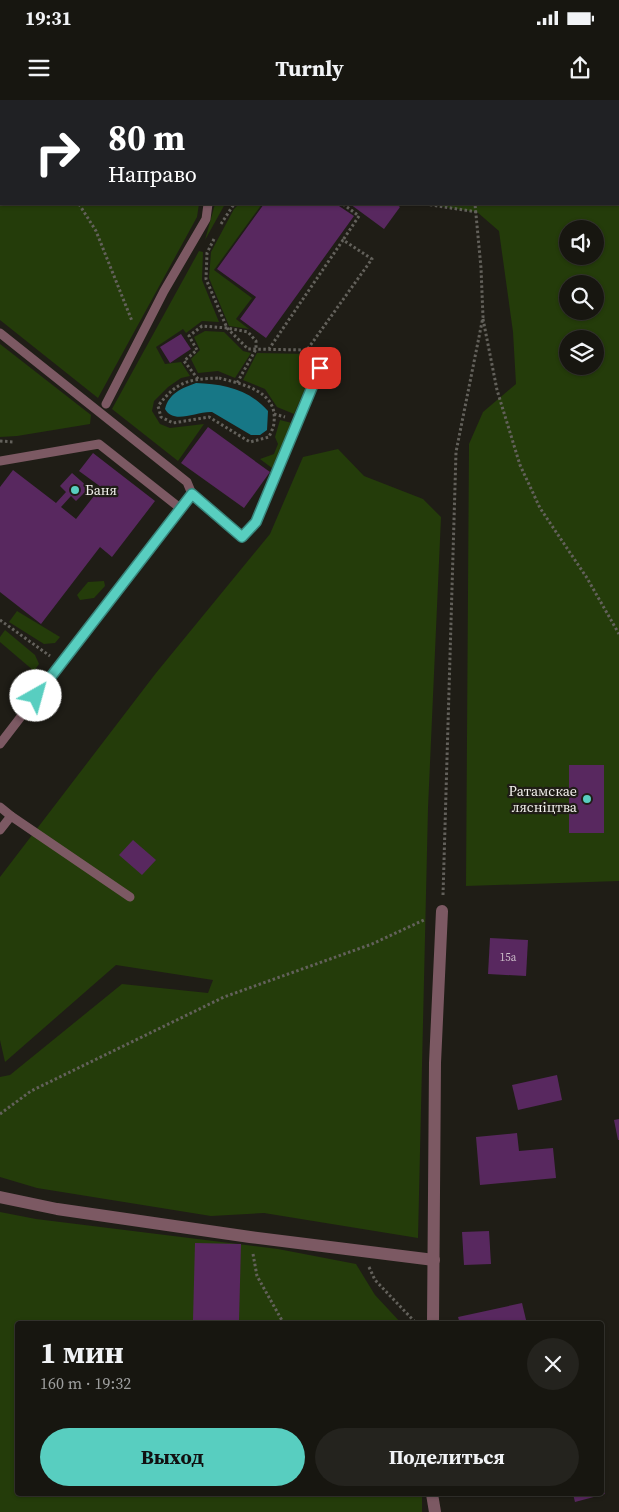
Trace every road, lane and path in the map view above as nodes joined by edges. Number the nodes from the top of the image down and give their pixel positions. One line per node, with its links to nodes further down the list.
1 (80, 205): 14 (path)
2 (208, 205): 14 (lane)
3 (233, 205): 8 (path)
4 (344, 205): 10 (path)
5 (432, 205): 7 (path)
6 (476, 205): 7 (path)
7 (477, 212): 11 (path)
8 (220, 227)
9 (216, 235): 12 (path)
10 (343, 240): 16 (path); 16 (path)
11 (483, 317): 27 (path); 34 (path)
12 (227, 328): 15 (path); 15 (path); 18 (path)
13 (0, 333): 24 (lane)
14 (140, 339): 20 (lane)
15 (256, 349): 16 (path); 19 (path)
16 (269, 349)
17 (320, 368): 24 (lane)
18 (198, 379): 19 (path); 19 (path)
19 (237, 383)
20 (106, 404)
21 (0, 442): 22 (path)
22 (19, 443)
23 (0, 461): 25 (lane)
24 (192, 494): 25 (lane)
25 (180, 508): 29 (lane)
26 (0, 620): 28 (path)
27 (619, 634)
28 (46, 664)
29 (0, 744)
30 (0, 807): 31 (lane)
31 (11, 816): 32 (lane); 33 (lane)
32 (0, 830)
33 (130, 897)
34 (442, 911): 35 (path); 39 (street)
35 (0, 1114)
36 (0, 1198): 37 (street)
37 (250, 1237): 38 (street); 40 (path)
38 (361, 1251): 39 (street); 41 (path)
39 (434, 1260): 42 (street)
40 (282, 1321)
41 (413, 1321)
42 (434, 1321)
43 (432, 1496): 44 (street)
44 (435, 1512)

